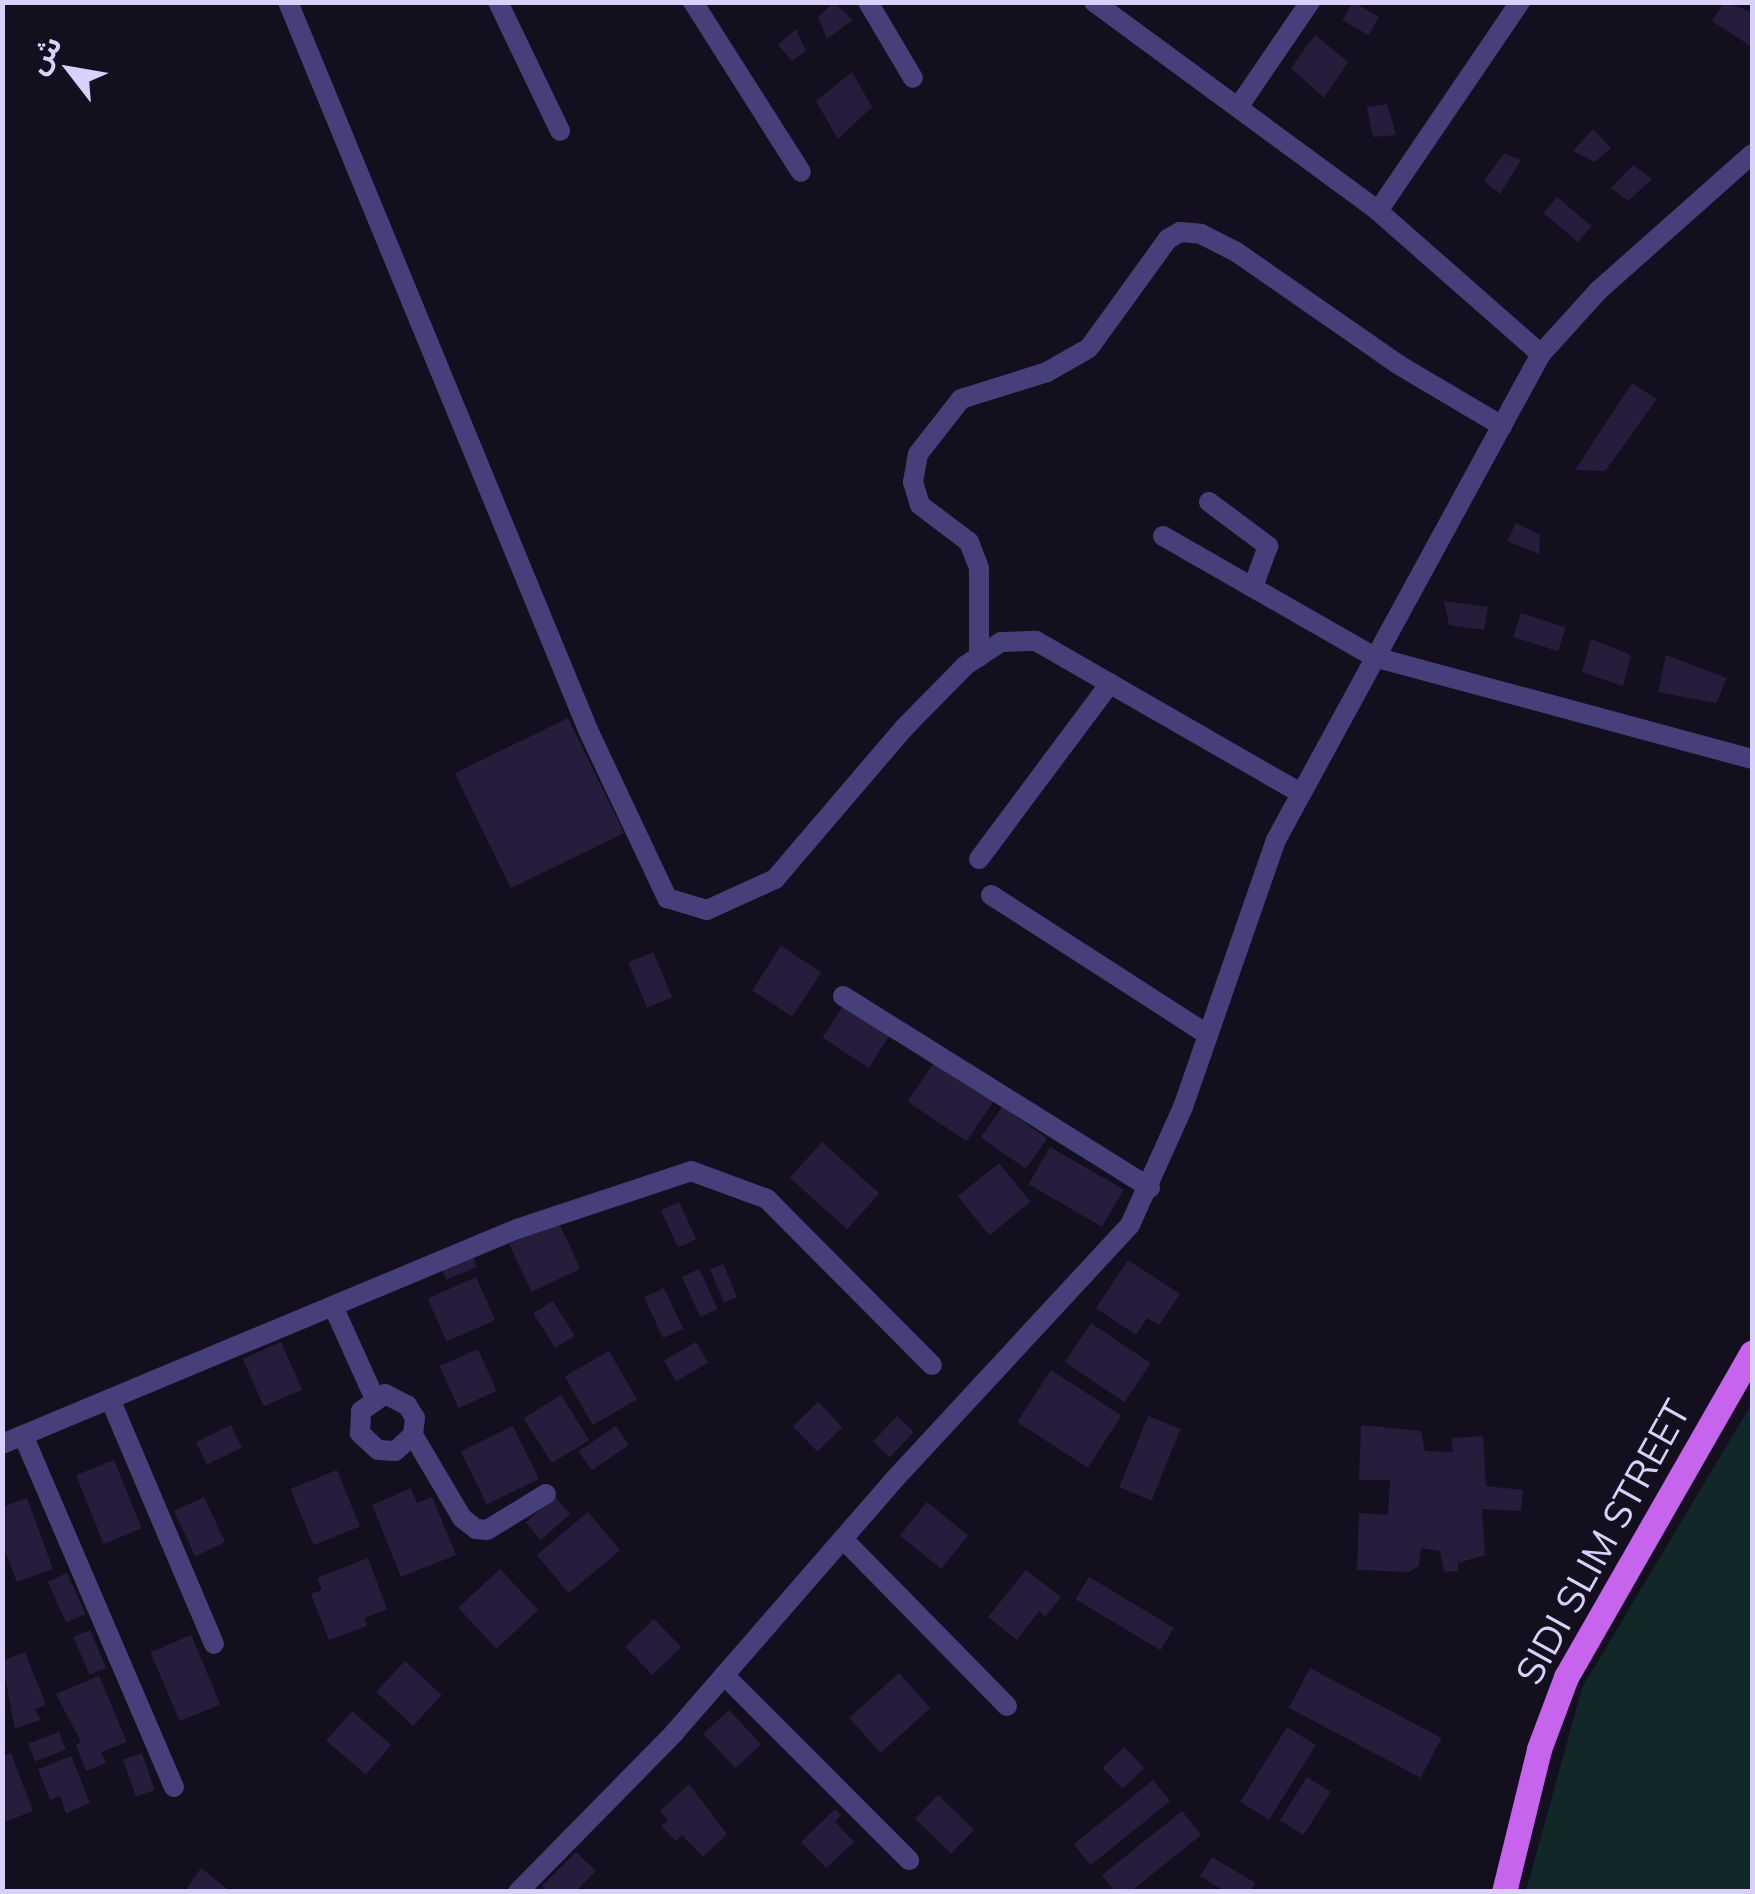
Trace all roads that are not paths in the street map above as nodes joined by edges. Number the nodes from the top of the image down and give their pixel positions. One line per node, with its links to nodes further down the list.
1 (288, 2): 19 (street)
2 (498, 2): 10 (street)
3 (693, 2): 12 (street)
4 (868, 2): 8 (street)
5 (1310, 2): 9 (street)
6 (1520, 2): 13 (street)
7 (1095, 3): 9 (street)
8 (913, 78)
9 (1239, 106): 13 (street)
10 (560, 131)
11 (1752, 154): 14 (street)
12 (801, 172)
13 (1378, 211): 14 (street)
14 (1541, 354): 15 (street)
15 (1502, 426): 19 (street); 20 (street)
16 (1209, 502): 18 (street)
17 (1163, 536): 18 (street)
18 (1253, 587): 20 (street)
19 (979, 657): 21 (street)
20 (1374, 657): 22 (street); 23 (street)
21 (1110, 684): 23 (street); 24 (street)
22 (1752, 759)
23 (1300, 792): 27 (street)
24 (979, 859)
25 (991, 895): 27 (street)
26 (844, 996): 28 (street)
27 (1208, 1036): 28 (street)
28 (1150, 1188): 38 (street)
29 (333, 1306): 31 (street); 32 (street); 33 (street)
30 (1752, 1352): 45 (main road, SIDI SLIM STREET)
31 (932, 1366)
32 (374, 1397): 34 (street); 34 (street)
33 (110, 1399): 35 (street); 39 (street)
34 (413, 1435): 37 (street)
35 (23, 1436): 36 (street); 42 (street)
36 (2, 1444)
37 (546, 1494)
38 (843, 1539): 40 (street); 41 (street)
39 (214, 1644)
40 (724, 1675): 43 (street); 44 (street)
41 (1007, 1706)
42 (174, 1787)
43 (908, 1860)
44 (518, 1892)
45 (1504, 1892)

